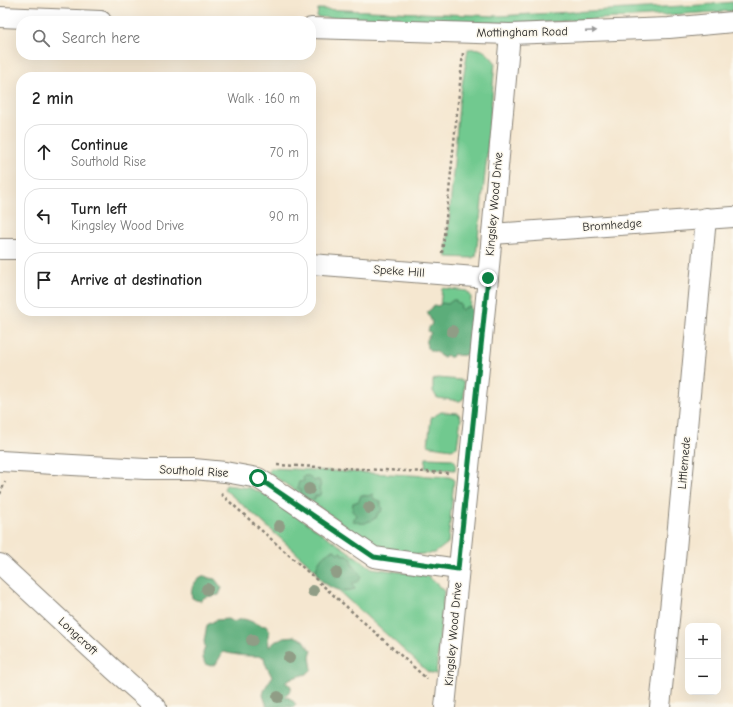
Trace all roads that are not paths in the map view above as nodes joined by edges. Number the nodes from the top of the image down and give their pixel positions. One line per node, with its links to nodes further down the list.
1 (0, 17): 2 (street)
2 (16, 18)
3 (733, 22): 5 (street, Mottingham Road, one-way to 3)
4 (316, 28): 5 (street, Mottingham Road)
5 (510, 34): 8 (street, Kingsley Wood Drive)
6 (733, 216): 7 (street, Bromhedge)
7 (706, 218): 8 (street, Bromhedge); 18 (street, Littlemede)
8 (492, 234): 12 (street, Kingsley Wood Drive)
9 (0, 249): 10 (street)
10 (16, 249)
11 (316, 264): 12 (street, Speke Hill)
12 (488, 278): 15 (street, Kingsley Wood Drive)
13 (0, 461): 15 (street, Southold Rise)
14 (0, 564): 17 (street, Longcroft)
15 (458, 569): 16 (street, Kingsley Wood Drive)
16 (446, 698)
17 (156, 707)
18 (660, 707)

